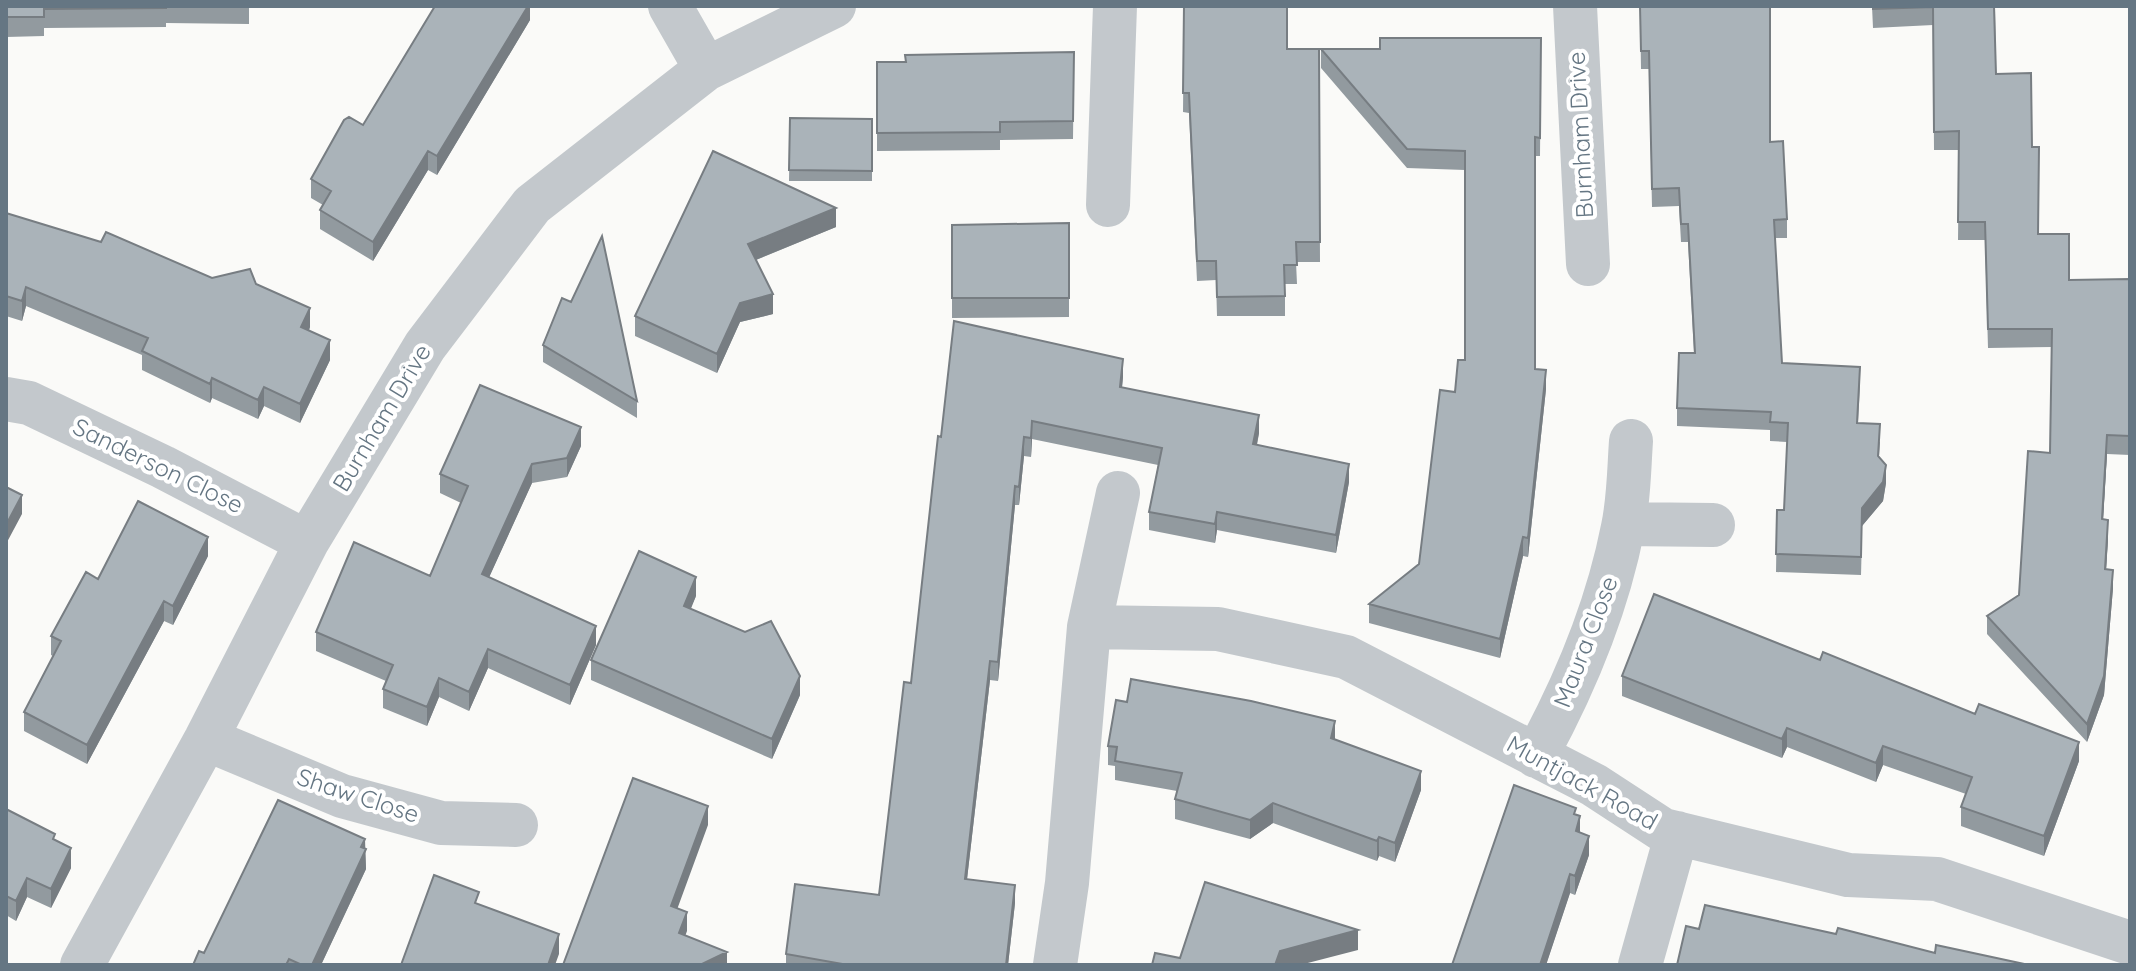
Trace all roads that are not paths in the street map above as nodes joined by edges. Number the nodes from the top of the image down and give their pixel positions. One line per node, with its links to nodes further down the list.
1 (670, 6): 5 (street)
2 (834, 6): 5 (street, Burnham Drive)
3 (1115, 6): 6 (street)
4 (1575, 6): 7 (street, Burnham Drive)
5 (706, 69): 13 (street, Burnham Drive)
6 (1108, 205)
7 (1588, 264)
8 (6, 399): 13 (street, Sanderson Close)
9 (1631, 441): 11 (street, Maura Close)
10 (1118, 493): 14 (street)
11 (1624, 524): 12 (street); 16 (street, Maura Close)
12 (1713, 525)
13 (307, 542): 15 (street, Burnham Drive)
14 (1089, 627): 16 (street, Muntjack Road); 21 (street)
15 (206, 739): 17 (street, Shaw Close); 20 (street, Burnham Drive)
16 (1536, 756): 18 (street, Muntjack Road)
17 (516, 825)
18 (1677, 833): 19 (street, Muntjack Road); 22 (street)
19 (2130, 943)
20 (82, 965)
21 (1055, 965)
22 (1640, 965)

